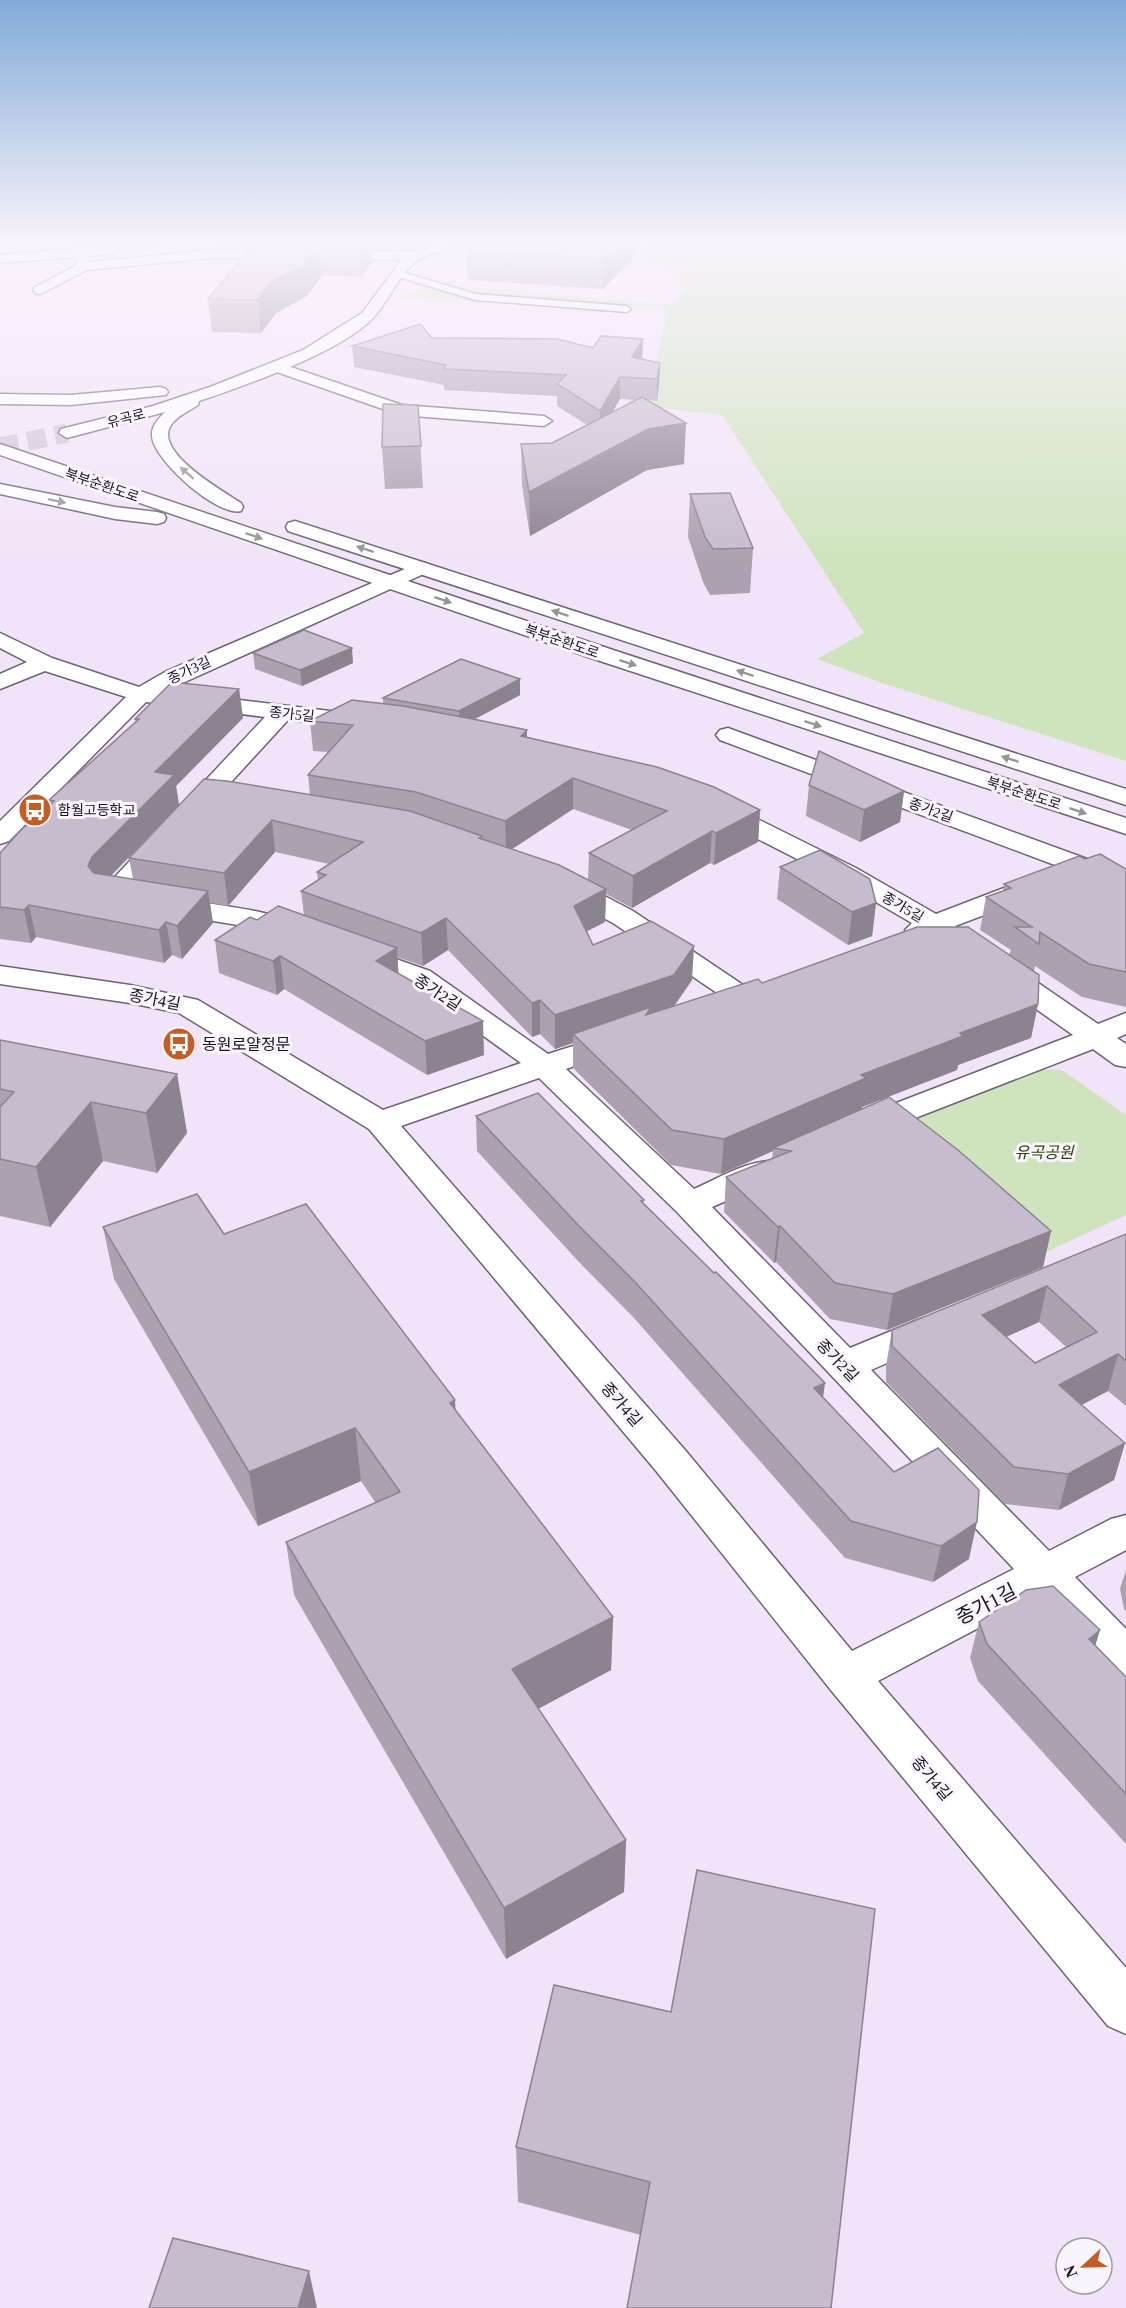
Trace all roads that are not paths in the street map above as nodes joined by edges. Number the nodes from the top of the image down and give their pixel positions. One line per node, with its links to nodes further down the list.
1 (317, 348): 2 (street, 유곡로)
2 (276, 367): 3 (street, 유곡로); 6 (street)
3 (250, 376): 4 (street, 유곡로); 5 (street)
4 (216, 390): 7 (street, 유곡로); 11 (street, one-way to 4)
5 (0, 399)
6 (544, 421)
7 (67, 433)
8 (0, 449): 14 (street, 북부순환도로)
9 (0, 489): 14 (street, one-way to 14)
10 (179, 489): 11 (street)
11 (234, 507): 12 (street)
12 (256, 514)
13 (277, 521): 15 (street, 북부순환도로, one-way to 13)
14 (224, 526): 16 (street, 북부순환도로, one-way to 16)
15 (421, 568): 16 (street, 종가3길); 24 (street, 북부순환도로, one-way to 15)
16 (388, 582): 20 (street, 종가3길); 26 (street, 북부순환도로, one-way to 26)
17 (0, 639): 18 (street, 종가5길)
18 (44, 663): 19 (street); 20 (street, 종가5길)
19 (0, 682)
20 (141, 695): 21 (street, 종가5길); 27 (street, 종가3길)
21 (282, 713): 22 (street, 종가5길); 39 (street, 종가2길)
22 (382, 724)
23 (728, 735): 28 (street, 종가2길)
24 (1126, 797)
25 (701, 803): 31 (street, 종가5길)
26 (1126, 826)
27 (0, 836)
28 (1100, 873): 30 (street, 종가2길); 31 (street, 종가2길)
29 (547, 879): 34 (street)
30 (1126, 882)
31 (934, 924): 32 (street, 종가2길); 37 (street, 종가5길)
32 (892, 940)
33 (0, 975): 40 (street, 종가4길)
34 (709, 1009)
35 (1126, 1022): 37 (street)
36 (644, 1032): 39 (street)
37 (1096, 1037): 38 (street, 종가5길); 41 (street)
38 (1126, 1058)
39 (544, 1066): 40 (street); 43 (street, 종가2길)
40 (380, 1122): 49 (street, 종가4길)
41 (841, 1137)
42 (798, 1156): 43 (street)
43 (689, 1204): 45 (street, 종가2길)
44 (960, 1317): 45 (street)
45 (844, 1366): 47 (street, 종가2길)
46 (1126, 1531): 47 (street, 종가1길)
47 (1044, 1574): 48 (street, 종가2길); 49 (street, 종가1길)
48 (1126, 1658)
49 (846, 1676): 50 (street, 종가4길)
50 (1126, 2008)

